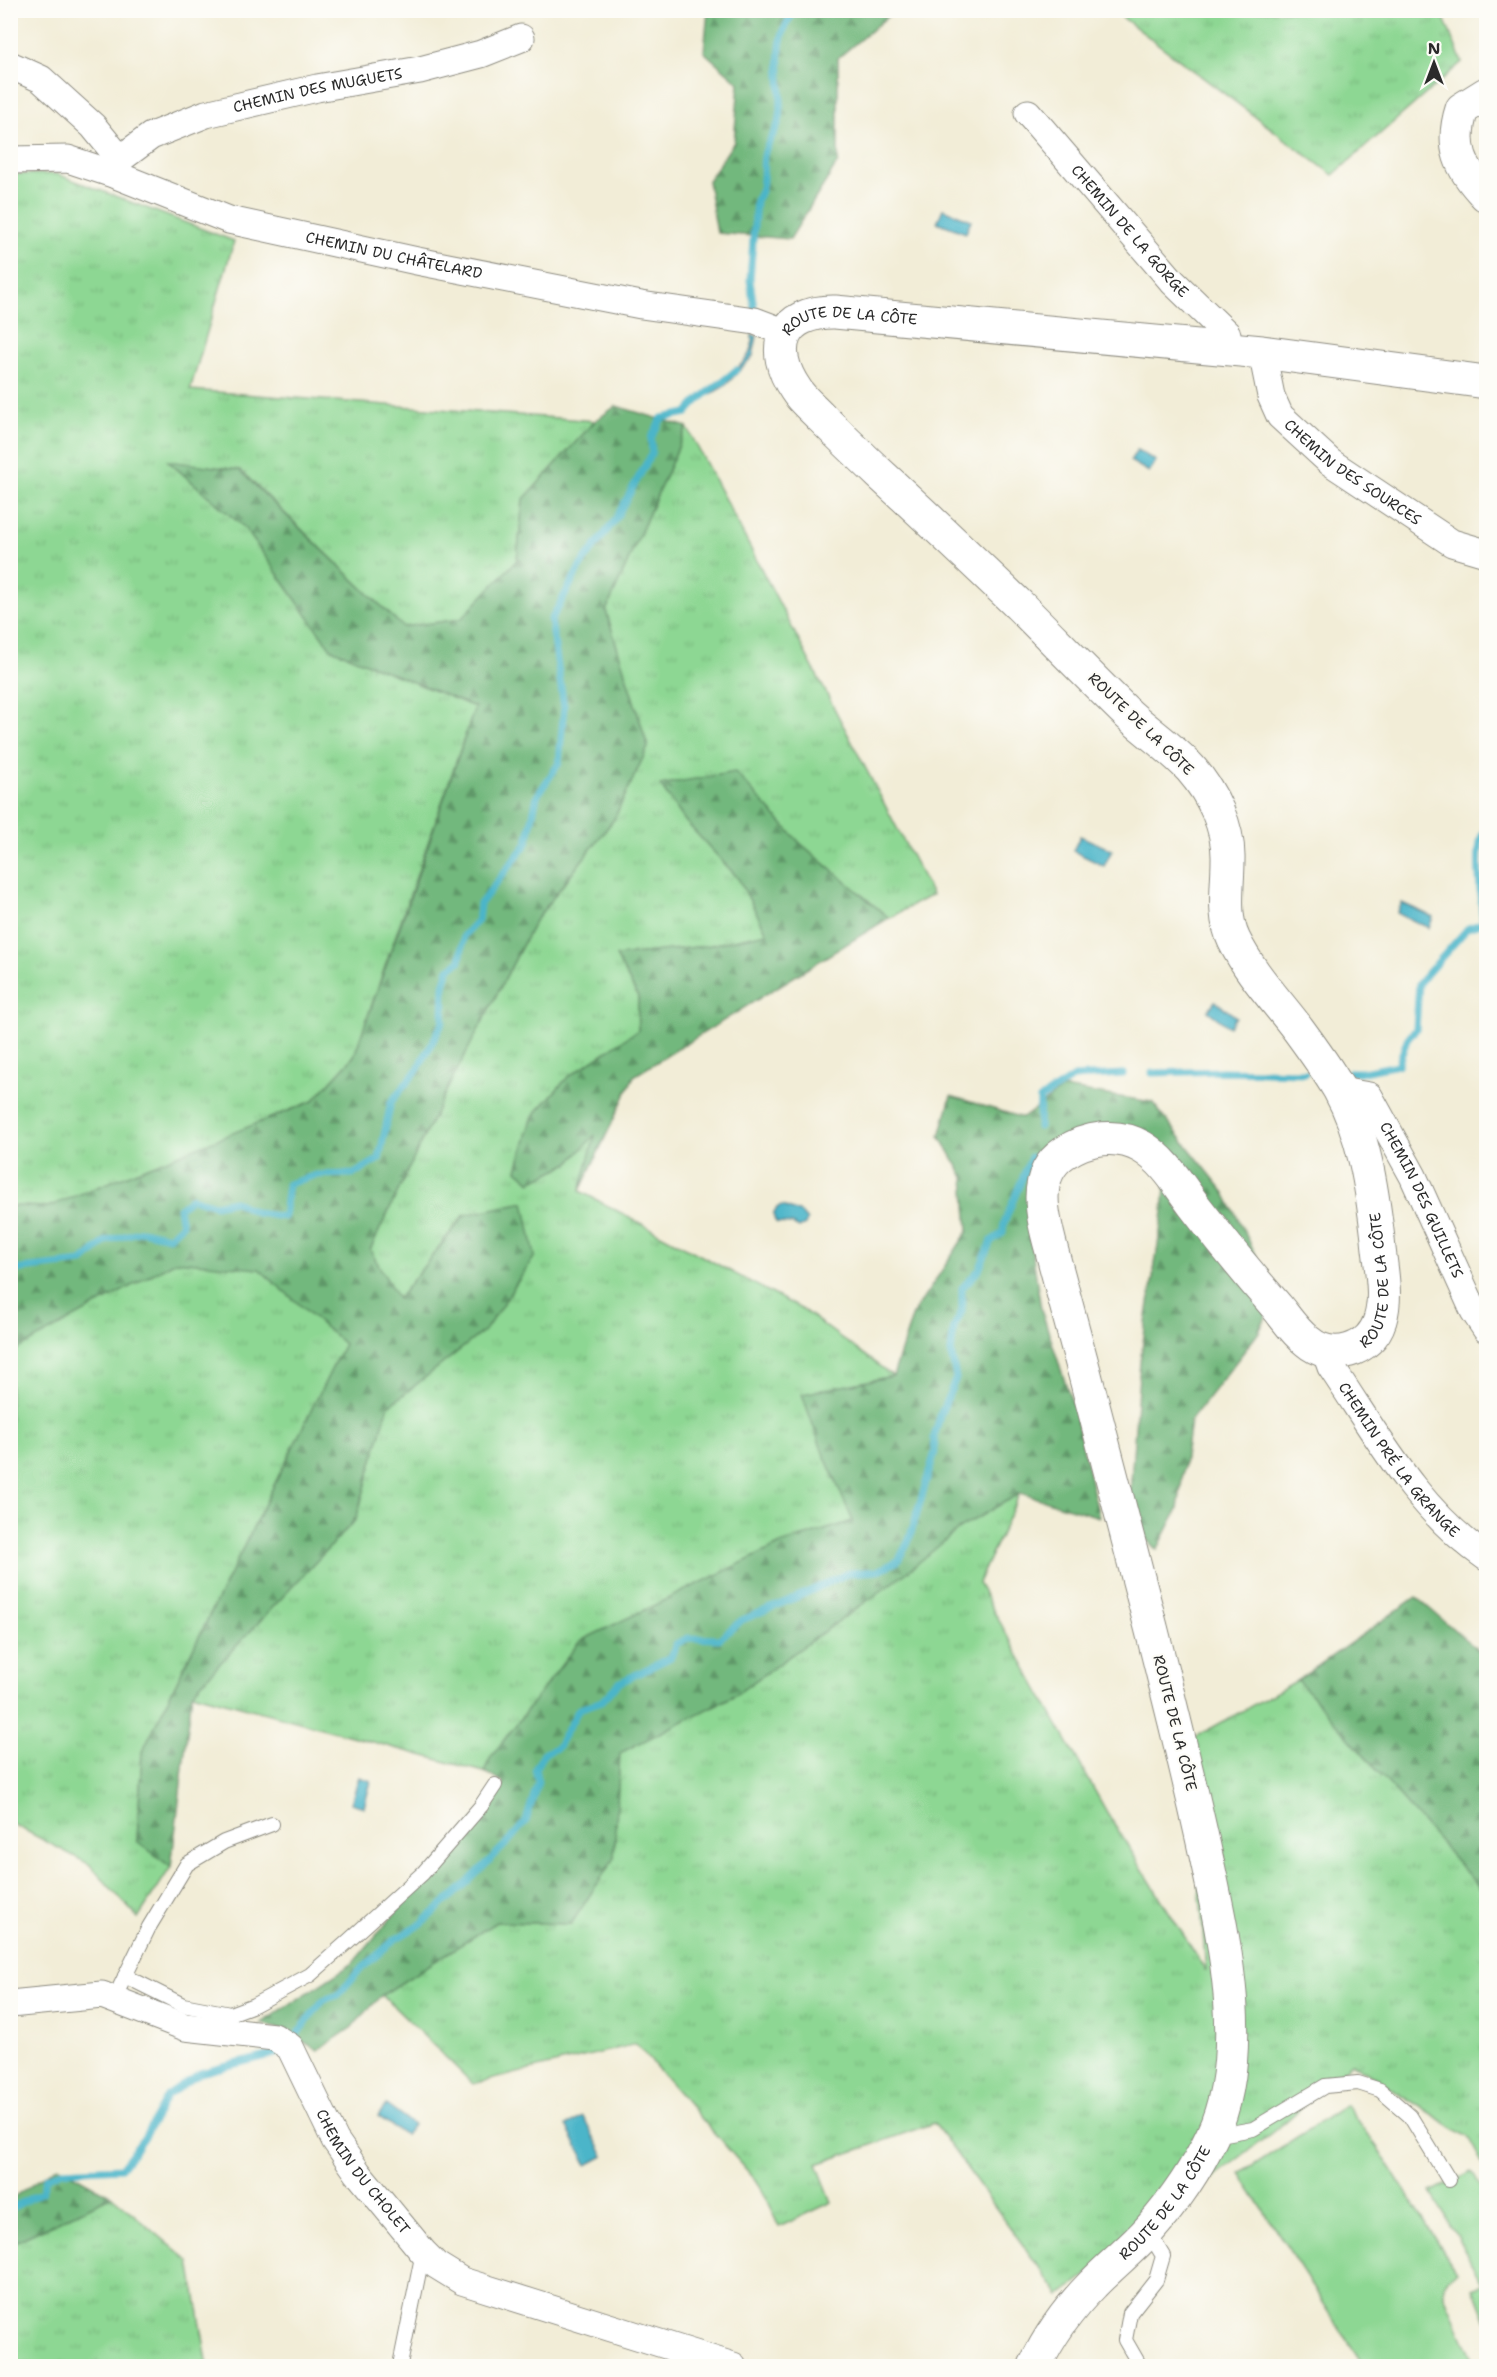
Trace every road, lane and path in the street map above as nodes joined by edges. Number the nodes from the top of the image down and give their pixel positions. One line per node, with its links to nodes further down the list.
1 (521, 38): 6 (street, CHEMIN DES MUGUETS)
2 (10, 65): 6 (street)
3 (1486, 94): 7 (street)
4 (1028, 113): 9 (street, CHEMIN DE LA GORGE)
5 (10, 160): 6 (street, CHEMIN DU CHÂTELARD)
6 (118, 167): 8 (street, CHEMIN DU CHÂTELARD)
7 (1486, 195)
8 (784, 332): 9 (street, ROUTE DE LA CÔTE); 13 (street, ROUTE DE LA CÔTE)
9 (1229, 349): 10 (street, ROUTE DE LA CÔTE)
10 (1262, 352): 11 (street, ROUTE DE LA CÔTE); 12 (street, CHEMIN DES SOURCES)
11 (1486, 382)
12 (1486, 553)
13 (1340, 1091): 14 (street, CHEMIN DES GUILLETS); 15 (street, ROUTE DE LA CÔTE)
14 (1486, 1329)
15 (1326, 1353): 16 (street, CHEMIN PRÉ LA GRANGE); 21 (street, ROUTE DE LA CÔTE)
16 (1486, 1557)
17 (495, 1785): 19 (lane)
18 (272, 1824): 19 (lane)
19 (120, 1987): 20 (street, CHEMIN DU CHOLET); 24 (street, CHEMIN DU CHOLET)
20 (10, 2004)
21 (1212, 2136): 22 (lane); 23 (street, ROUTE DE LA CÔTE)
22 (1449, 2181)
23 (1148, 2231): 28 (street, ROUTE DE LA CÔTE); 29 (lane)
24 (423, 2252): 25 (street, CHEMIN DU CHOLET); 26 (lane)
25 (673, 2357): 27 (street, CHEMIN DU CHOLET)
26 (400, 2365)
27 (733, 2367)
28 (1035, 2367)
29 (1140, 2367)

